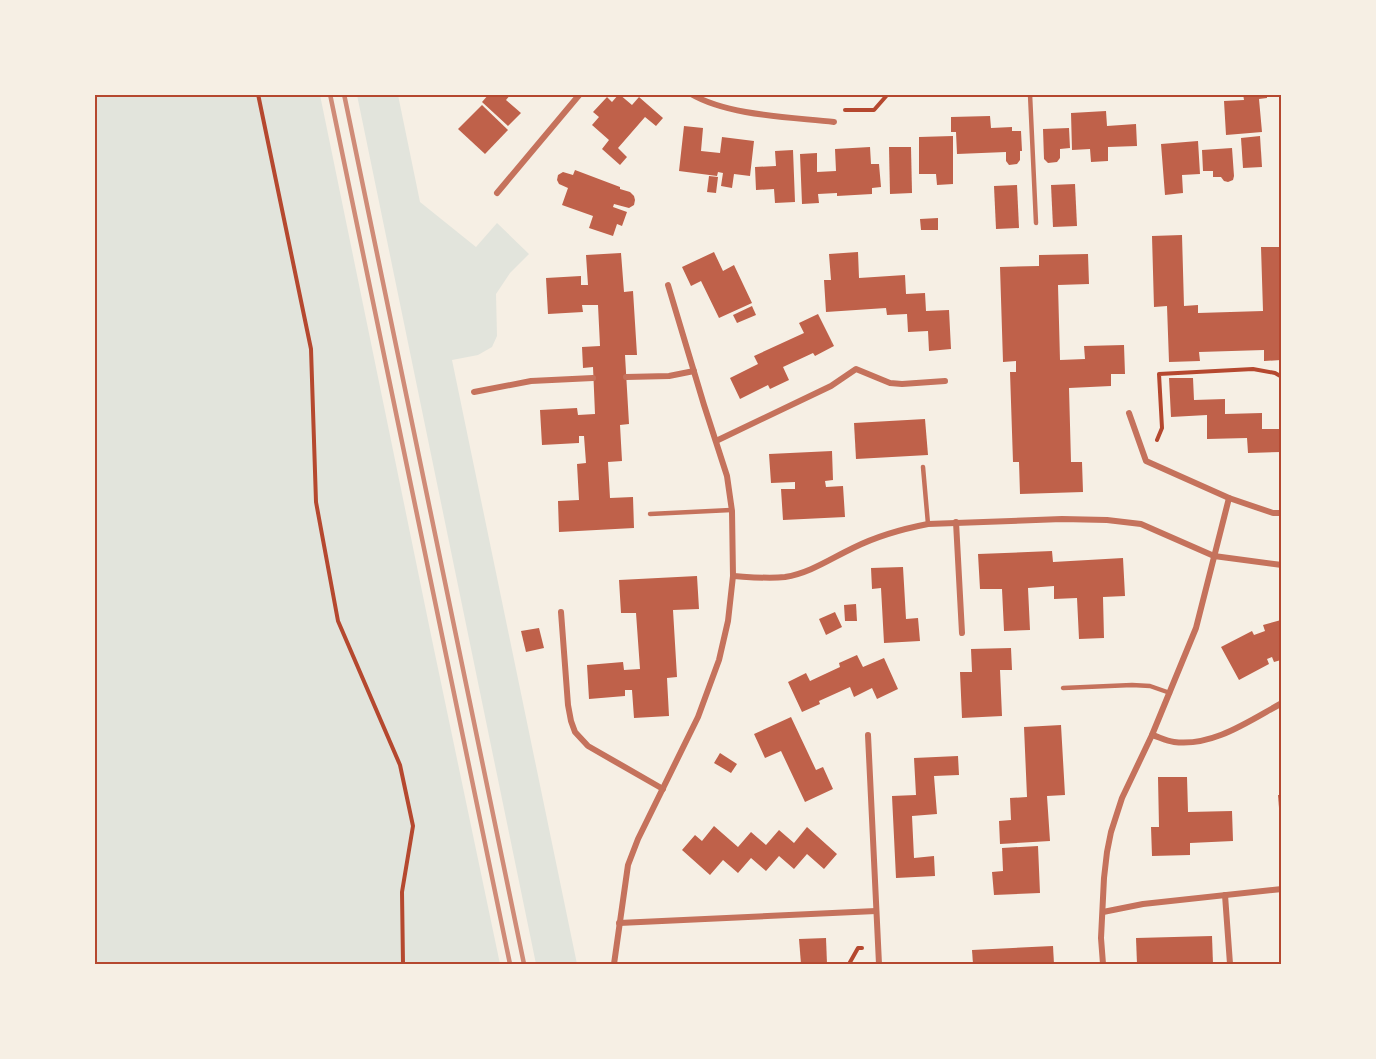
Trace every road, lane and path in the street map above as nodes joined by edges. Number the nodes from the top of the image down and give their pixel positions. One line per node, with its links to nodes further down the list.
1 (258, 94): 42 (path)
2 (580, 94): 7 (street)
3 (691, 94): 6 (street)
4 (888, 94): 6 (path)
5 (1030, 94): 8 (lane)
6 (834, 122)
7 (497, 193)
8 (1036, 223)
9 (668, 285): 10 (street)
10 (694, 371): 11 (street); 17 (street)
11 (626, 377)
12 (1281, 377): 18 (path)
13 (593, 378): 15 (street)
14 (945, 381): 17 (street)
15 (474, 392)
16 (1129, 413): 18 (street)
17 (716, 441): 21 (street)
18 (1146, 461): 20 (street)
19 (923, 467): 25 (lane)
20 (1229, 498): 22 (street); 26 (street)
21 (732, 510): 23 (lane); 28 (street)
22 (1281, 513)
23 (650, 514)
24 (956, 522): 25 (street); 26 (street); 30 (street)
25 (928, 524): 28 (street)
26 (1214, 556): 27 (street); 32 (street)
27 (1281, 565)
28 (733, 576): 36 (street)
29 (561, 612): 36 (street)
30 (962, 633)
31 (1063, 688): 32 (lane)
32 (1170, 693): 35 (street)
33 (1281, 703): 35 (street)
34 (868, 735): 39 (street)
35 (1152, 735): 40 (street)
36 (663, 789): 41 (street)
37 (1281, 889): 38 (street)
38 (1225, 895): 40 (street); 46 (street)
39 (876, 911): 41 (street); 44 (street)
40 (1103, 912): 45 (street)
41 (619, 923): 43 (street)
42 (403, 964)
43 (614, 964)
44 (879, 964)
45 (1103, 964)
46 (1230, 964)

